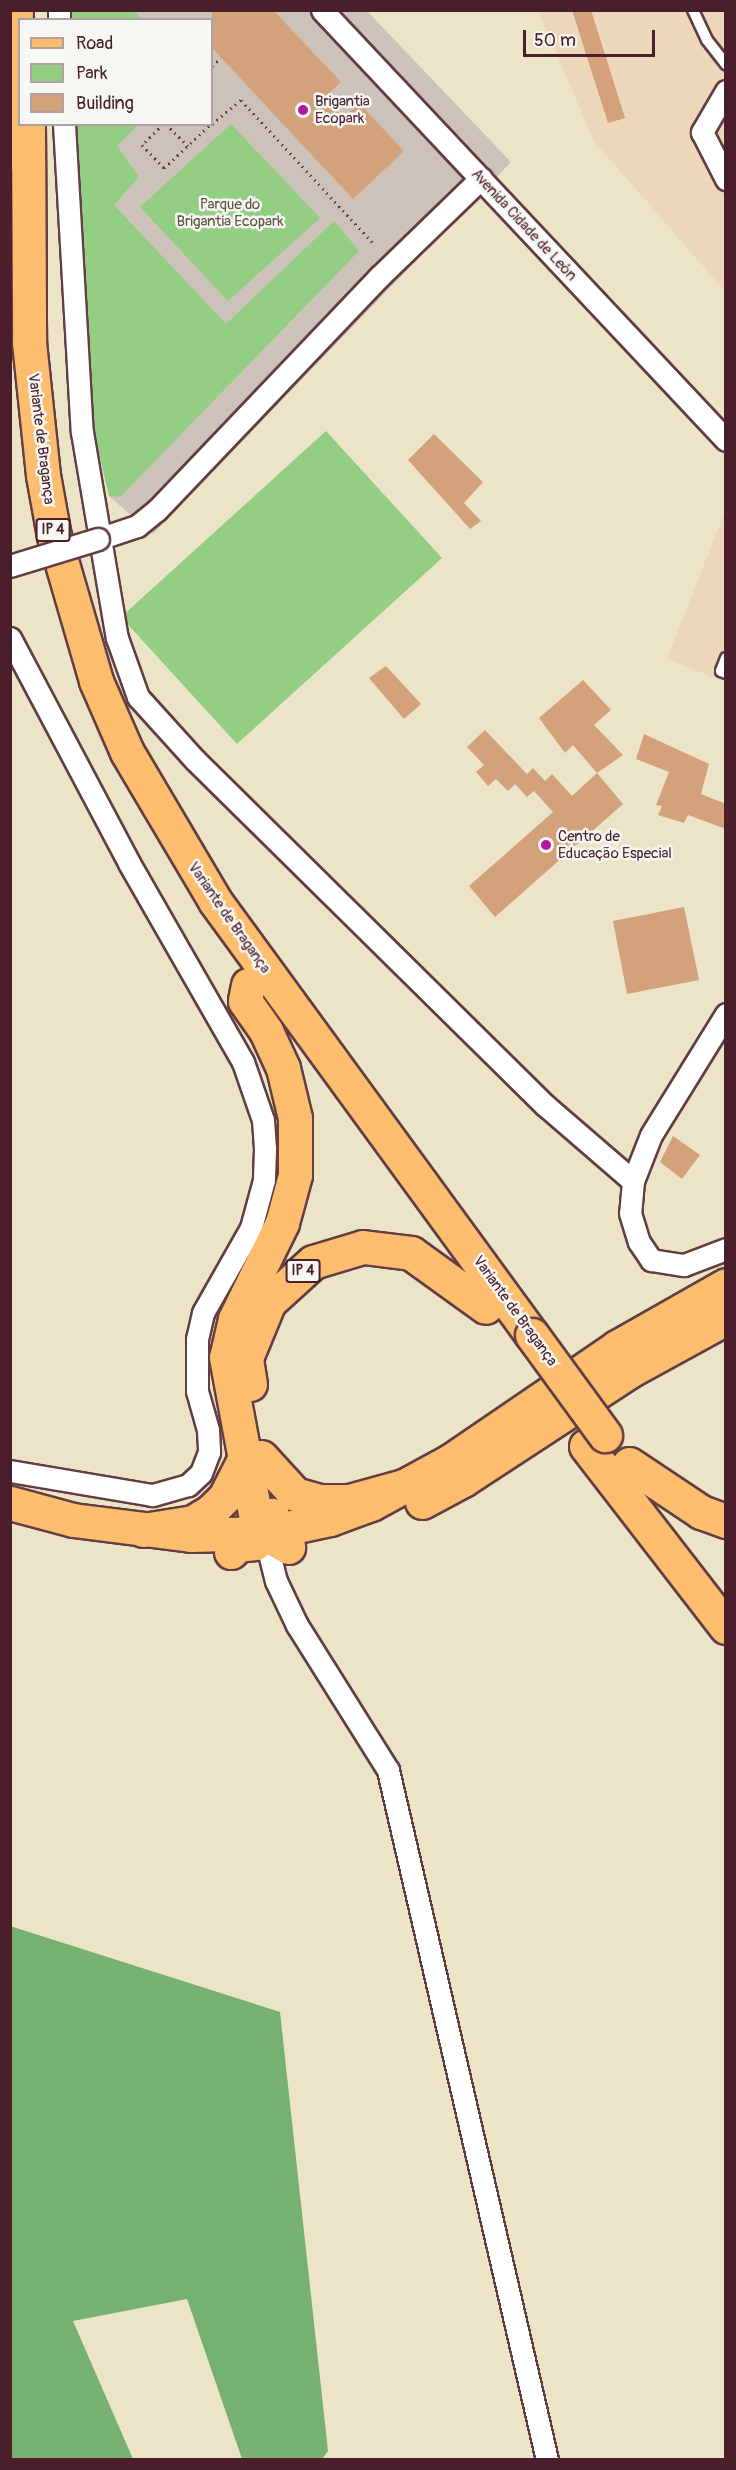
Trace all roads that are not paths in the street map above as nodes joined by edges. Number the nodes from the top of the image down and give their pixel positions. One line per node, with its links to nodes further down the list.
1 (16, 10): 10 (main road)
2 (322, 10): 8 (street, Avenida Cidade de León)
3 (693, 10): 4 (lane)
4 (726, 64)
5 (726, 91): 9 (street)
6 (28, 126): 25 (main road, Variante de Bragança / IP 4)
7 (64, 126): 13 (street)
8 (481, 178): 12 (street, Avenida Cidade de León); 13 (street)
9 (726, 179)
10 (10, 241)
11 (10, 292): 18 (main road, Variante de Bragança / IP 4)
12 (726, 440)
13 (98, 539): 14 (street, bridge); 20 (street)
14 (10, 566)
15 (10, 638): 29 (street)
16 (726, 658): 17 (lane)
17 (726, 673)
18 (248, 985): 23 (main road, Variante de Bragança / IP 4); 27 (main road)
19 (726, 1014): 20 (street)
20 (633, 1180): 21 (street)
21 (726, 1249)
22 (726, 1285): 30 (main road)
23 (486, 1307): 25 (main road, Variante de Bragança / IP 4); 27 (main road, IP 4)
24 (726, 1318): 35 (main road)
25 (524, 1342): 26 (main road, Variante de Bragança / IP 4, bridge)
26 (596, 1441): 28 (main road, Variante de Bragança / IP 4); 37 (main road, Variante de Bragança / IP 4)
27 (252, 1460): 30 (main road); 34 (main road); 35 (main road, IP 4)
28 (629, 1464): 33 (main road); 36 (main road, Variante de Bragança / IP 4)
29 (10, 1471)
30 (411, 1484): 35 (main road)
31 (10, 1503): 34 (main road)
32 (10, 1516): 35 (main road)
33 (726, 1521)
34 (143, 1530): 35 (main road)
35 (274, 1543): 38 (street)
36 (726, 1592)
37 (726, 1627)
38 (547, 2460)

